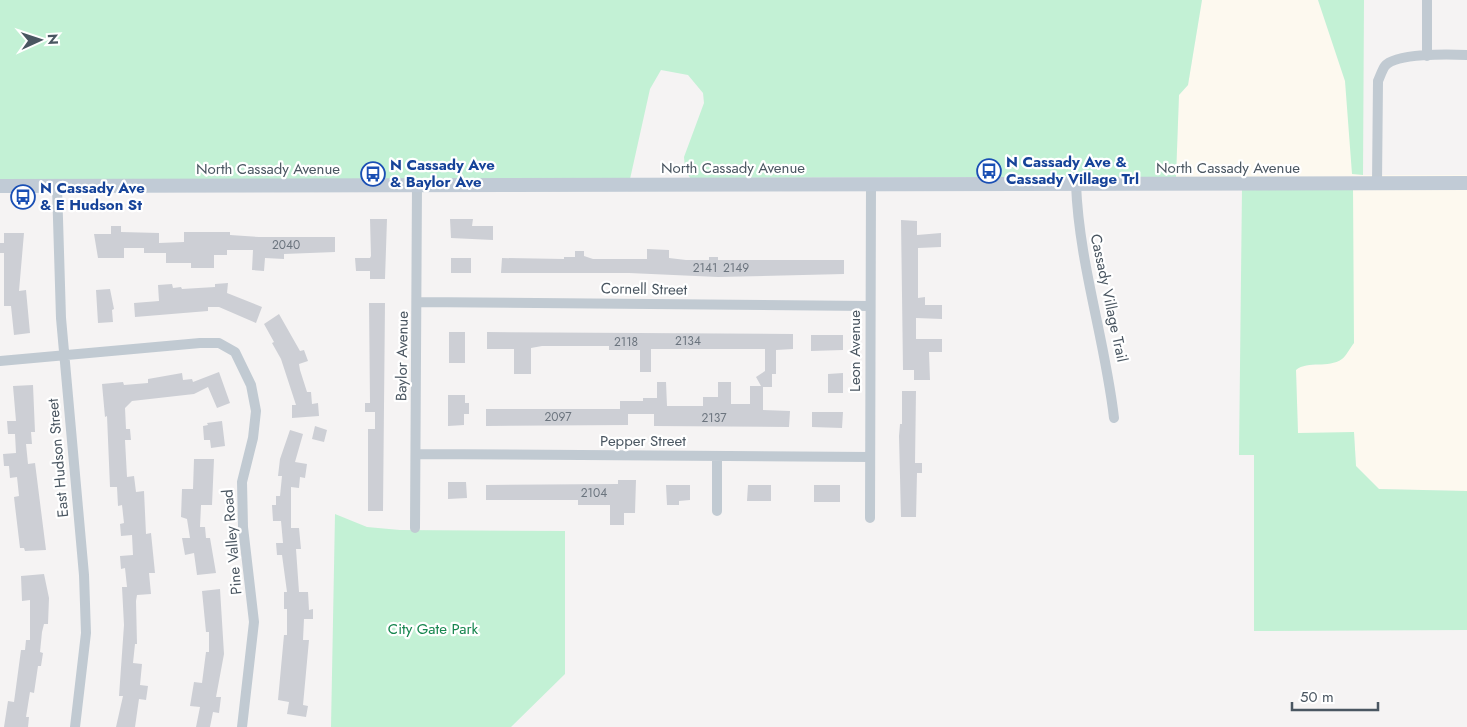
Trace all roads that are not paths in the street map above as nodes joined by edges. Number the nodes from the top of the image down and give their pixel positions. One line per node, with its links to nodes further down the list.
1 (1427, 0): 3 (street)
2 (1467, 54): 3 (street)
3 (1427, 56): 4 (street)
4 (1377, 183): 5 (main road, North Cassady Avenue); 8 (main road, North Cassady Avenue)
5 (1467, 183)
6 (417, 184): 7 (main road, North Cassady Avenue); 10 (main road, North Cassady Avenue); 11 (street, Baylor Avenue)
7 (871, 184): 8 (main road, North Cassady Avenue); 12 (street, Leon Avenue)
8 (1076, 184): 15 (street, Cassady Village Trail)
9 (0, 186): 10 (main road, North Cassady Avenue)
10 (58, 186): 13 (street, East Hudson Street)
11 (417, 302): 12 (street, Cornell Street); 16 (street, Baylor Avenue)
12 (870, 306): 18 (street, Leon Avenue)
13 (64, 355): 14 (street, Pine Valley Road); 22 (street, East Hudson Street); 23 (street, Pine Valley Road)
14 (0, 361)
15 (1114, 418)
16 (416, 454): 17 (street, Pepper Street); 21 (street, Baylor Avenue)
17 (717, 456): 18 (street, Pepper Street); 19 (street)
18 (870, 456): 20 (street, Leon Avenue)
19 (717, 512)
20 (870, 518)
21 (415, 528)
22 (74, 727)
23 (242, 727)

